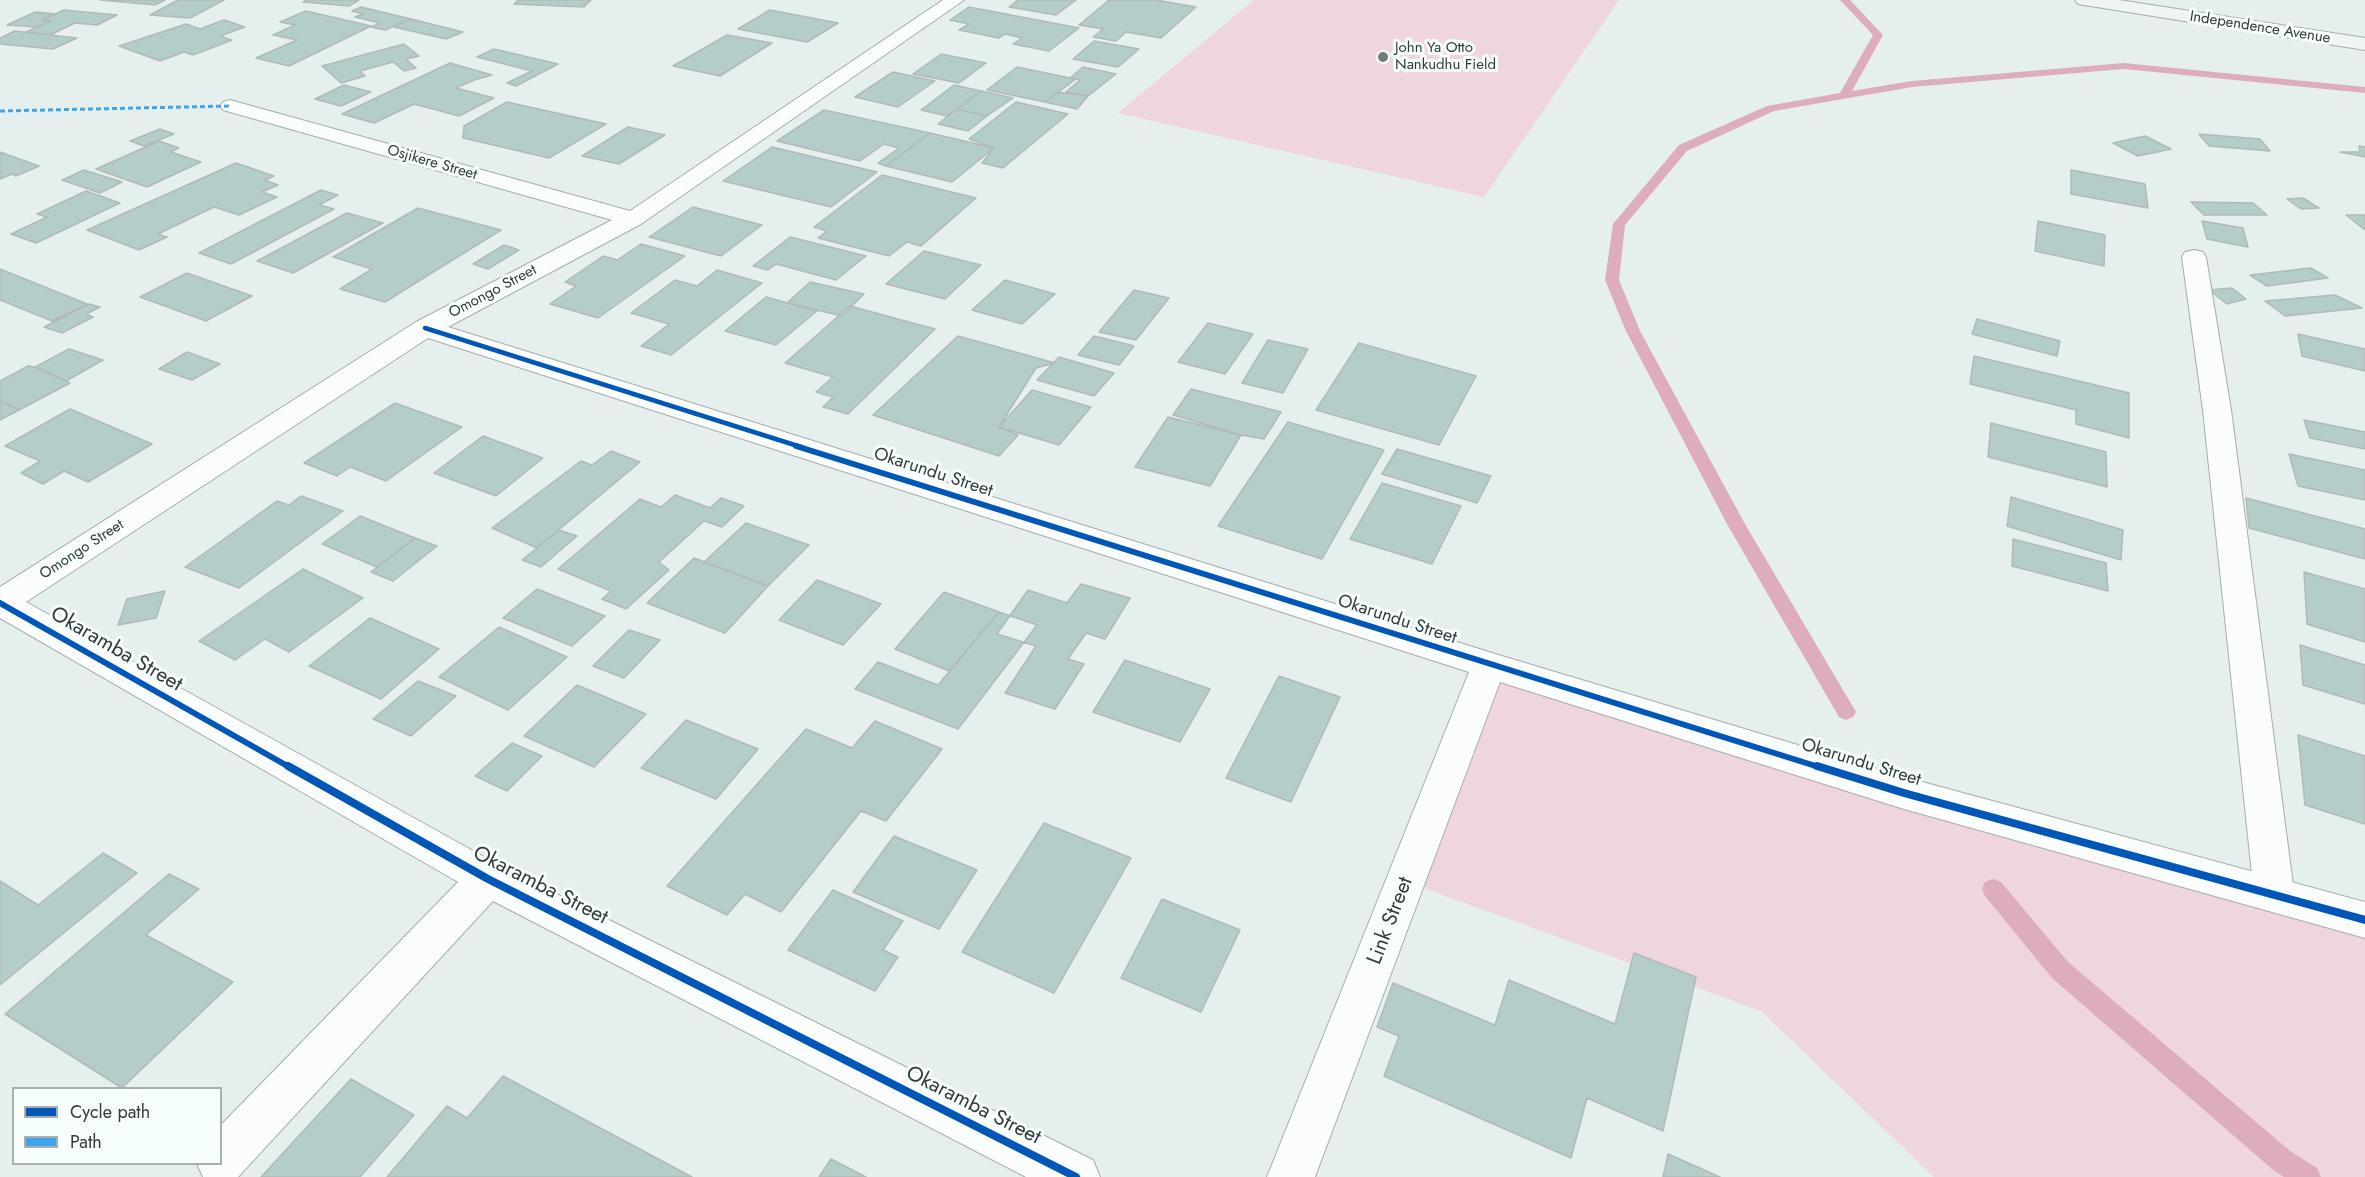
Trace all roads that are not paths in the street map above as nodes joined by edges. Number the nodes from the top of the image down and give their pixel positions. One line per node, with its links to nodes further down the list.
1 (955, 0): 5 (street, Omongo Street)
2 (2084, 0): 3 (main road, Independence Avenue)
3 (2365, 44)
4 (230, 106): 5 (street, Osjikere Street)
5 (633, 219): 7 (street, Omongo Street)
6 (2194, 258): 11 (street)
7 (425, 328): 8 (street, Omongo Street); 9 (street, Okarundu Street)
8 (0, 603): 10 (street, Okaramba Street)
9 (1489, 665): 11 (street, Okarundu Street); 17 (street, Link Street)
10 (488, 879): 13 (street, Okaramba Street); 16 (street, Okaramba Street)
11 (2274, 893): 12 (street, Okarundu Street)
12 (2365, 920)
13 (222, 1159)
14 (216, 1165): 15 (street, Okaramba Street)
15 (206, 1177)
16 (1076, 1177)
17 (1291, 1177)

